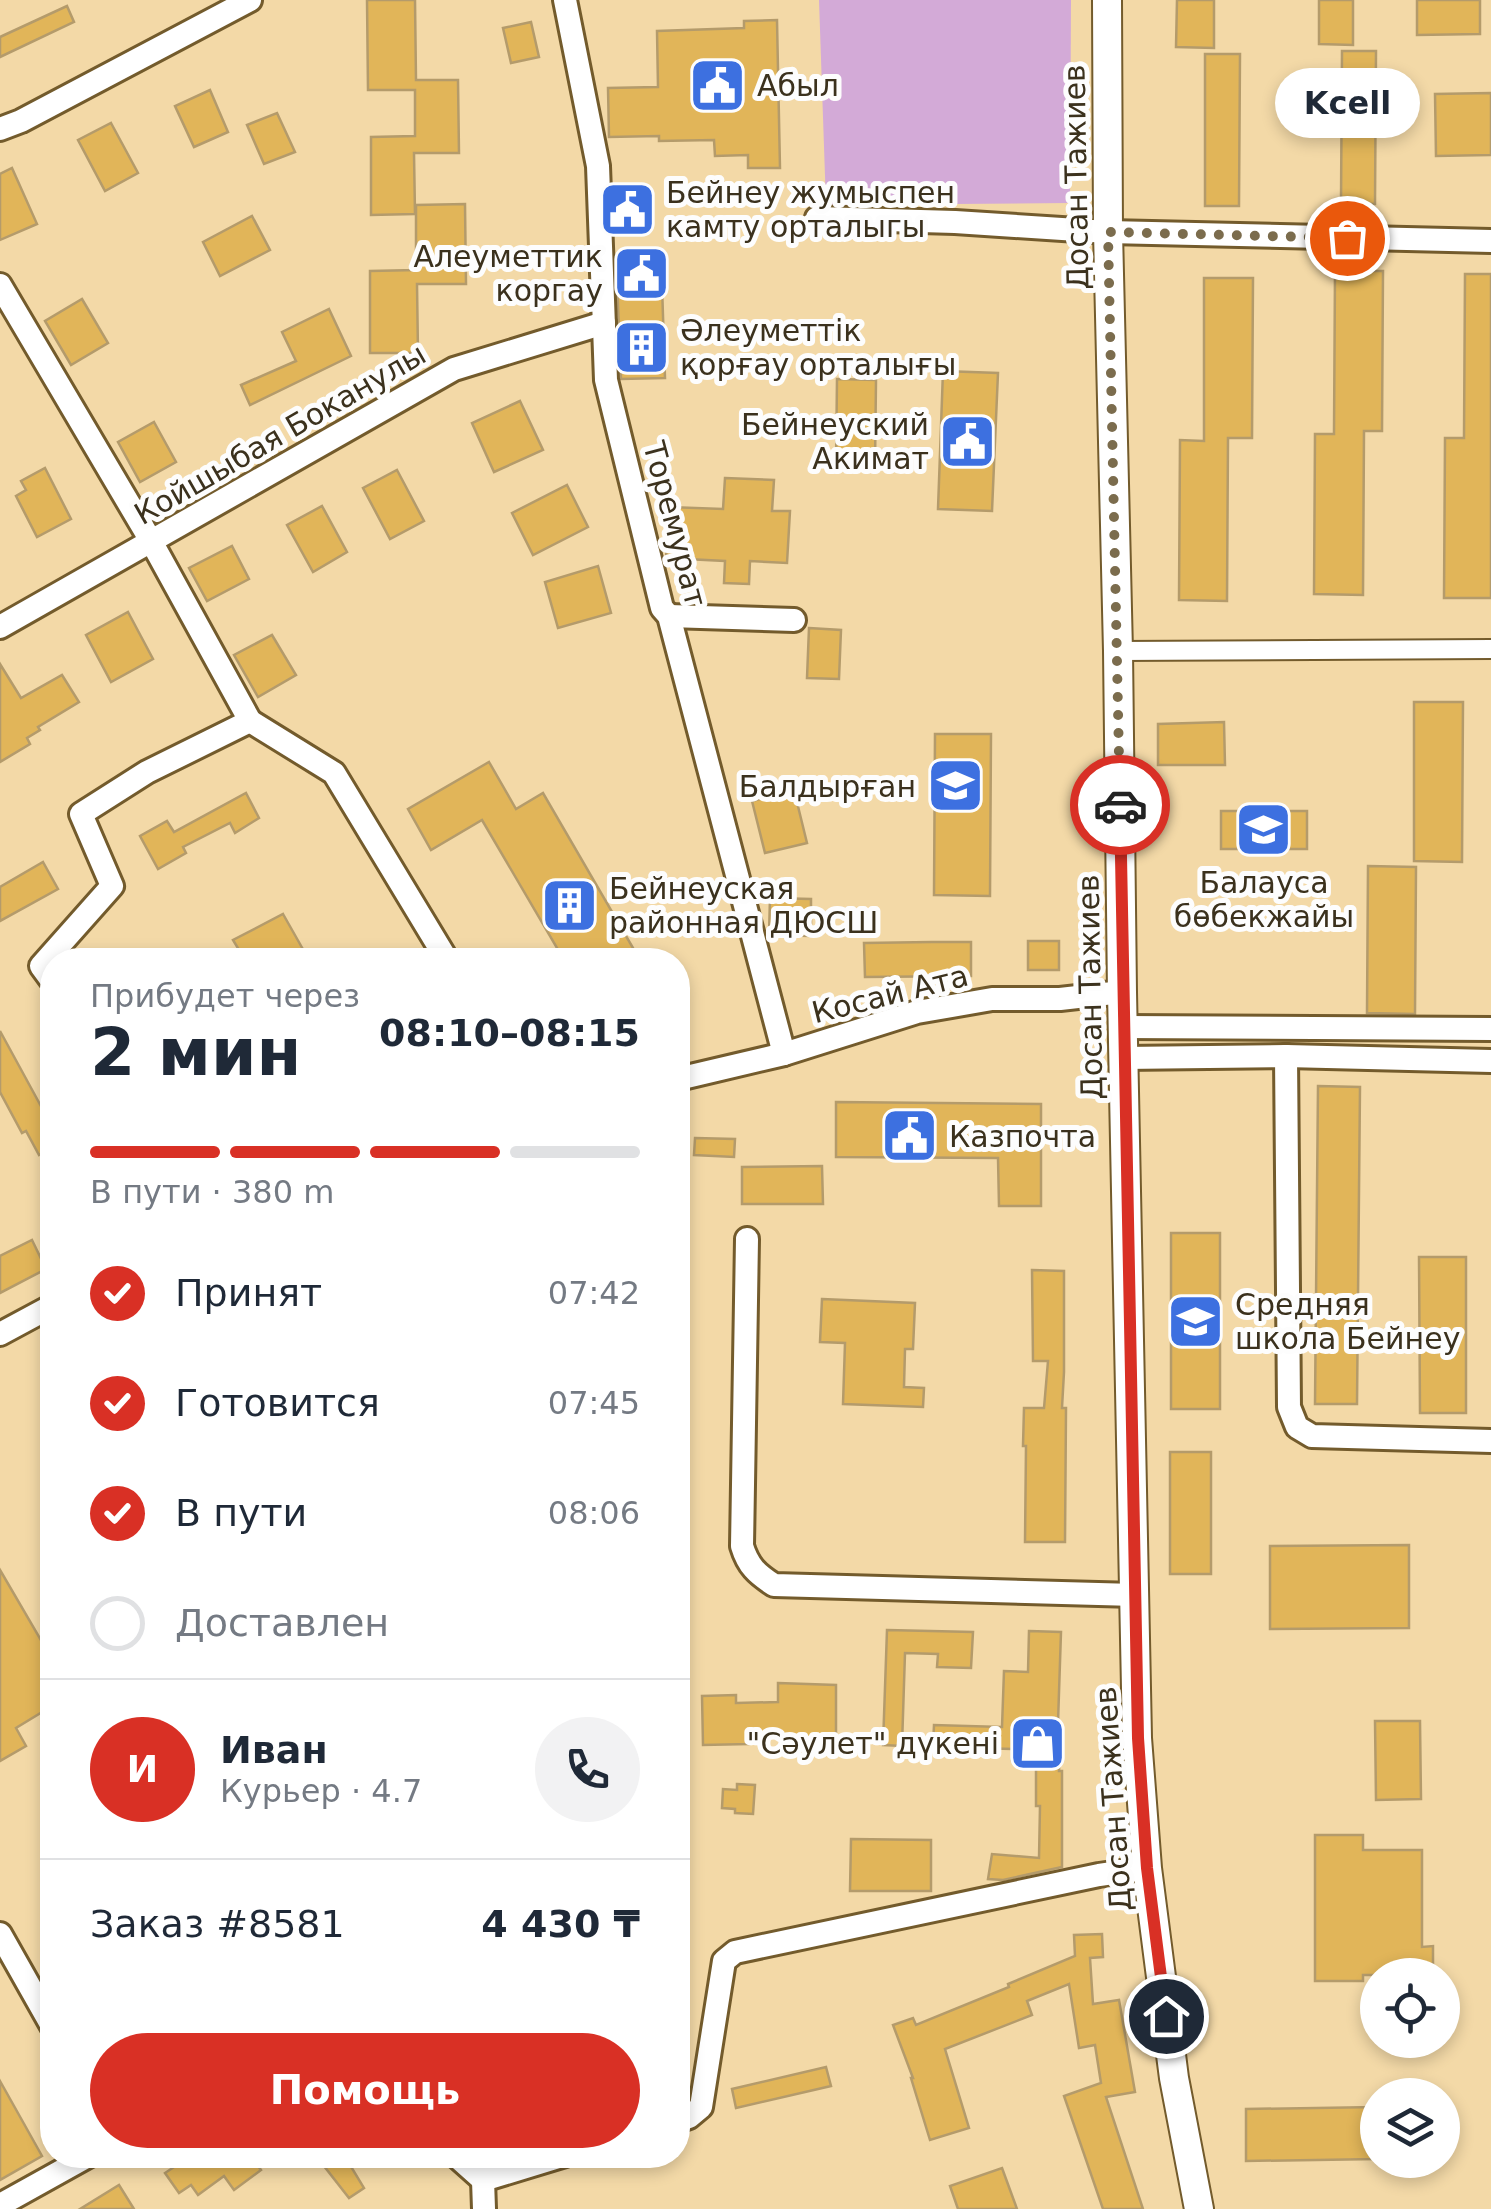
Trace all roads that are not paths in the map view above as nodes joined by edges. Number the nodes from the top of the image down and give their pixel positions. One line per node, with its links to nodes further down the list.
1 (250, 0): 4 (street)
2 (566, 0): 9 (street, Торемурат)
3 (1108, 0): 6 (street, Досан Тажиев)
4 (0, 130)
5 (817, 218): 6 (street)
6 (1108, 232): 7 (street); 15 (street, Досан Тажиев)
7 (1491, 241)
8 (0, 285): 10 (street)
9 (604, 324): 10 (street, Койшыбая Боканулы); 11 (street, Торемурат)
10 (151, 542): 13 (street, Койшыбая Боканулы); 16 (street)
11 (668, 616): 12 (street); 22 (street, Торемурат)
12 (794, 620)
13 (0, 627)
14 (1491, 650): 15 (street)
15 (1118, 651): 19 (street, Досан Тажиев)
16 (250, 721): 17 (street); 18 (street)
17 (57, 948)
18 (440, 948)
19 (1122, 992): 20 (street, Досан Тажиев); 22 (street, Косай Ата)
20 (1123, 1026): 21 (street); 24 (street, Досан Тажиев)
21 (1491, 1029)
22 (784, 1054): 26 (street, Косай Ата)
23 (1286, 1056): 24 (street); 25 (street); 30 (street)
24 (1123, 1058): 31 (street, Досан Тажиев)
25 (1491, 1061)
26 (690, 1076)
27 (747, 1240): 31 (street)
28 (40, 1312): 29 (street)
29 (0, 1334)
30 (1491, 1442)
31 (1134, 1596): 32 (street, Досан Тажиев)
32 (1147, 1868): 35 (street); 42 (street, Досан Тажиев)
33 (0, 1934): 34 (street)
34 (40, 2005)
35 (690, 2116)
36 (66, 2168): 40 (street)
37 (470, 2168): 39 (street)
38 (522, 2168): 39 (street)
39 (483, 2180): 41 (street)
40 (0, 2204)
41 (484, 2209)
42 (1199, 2209)

